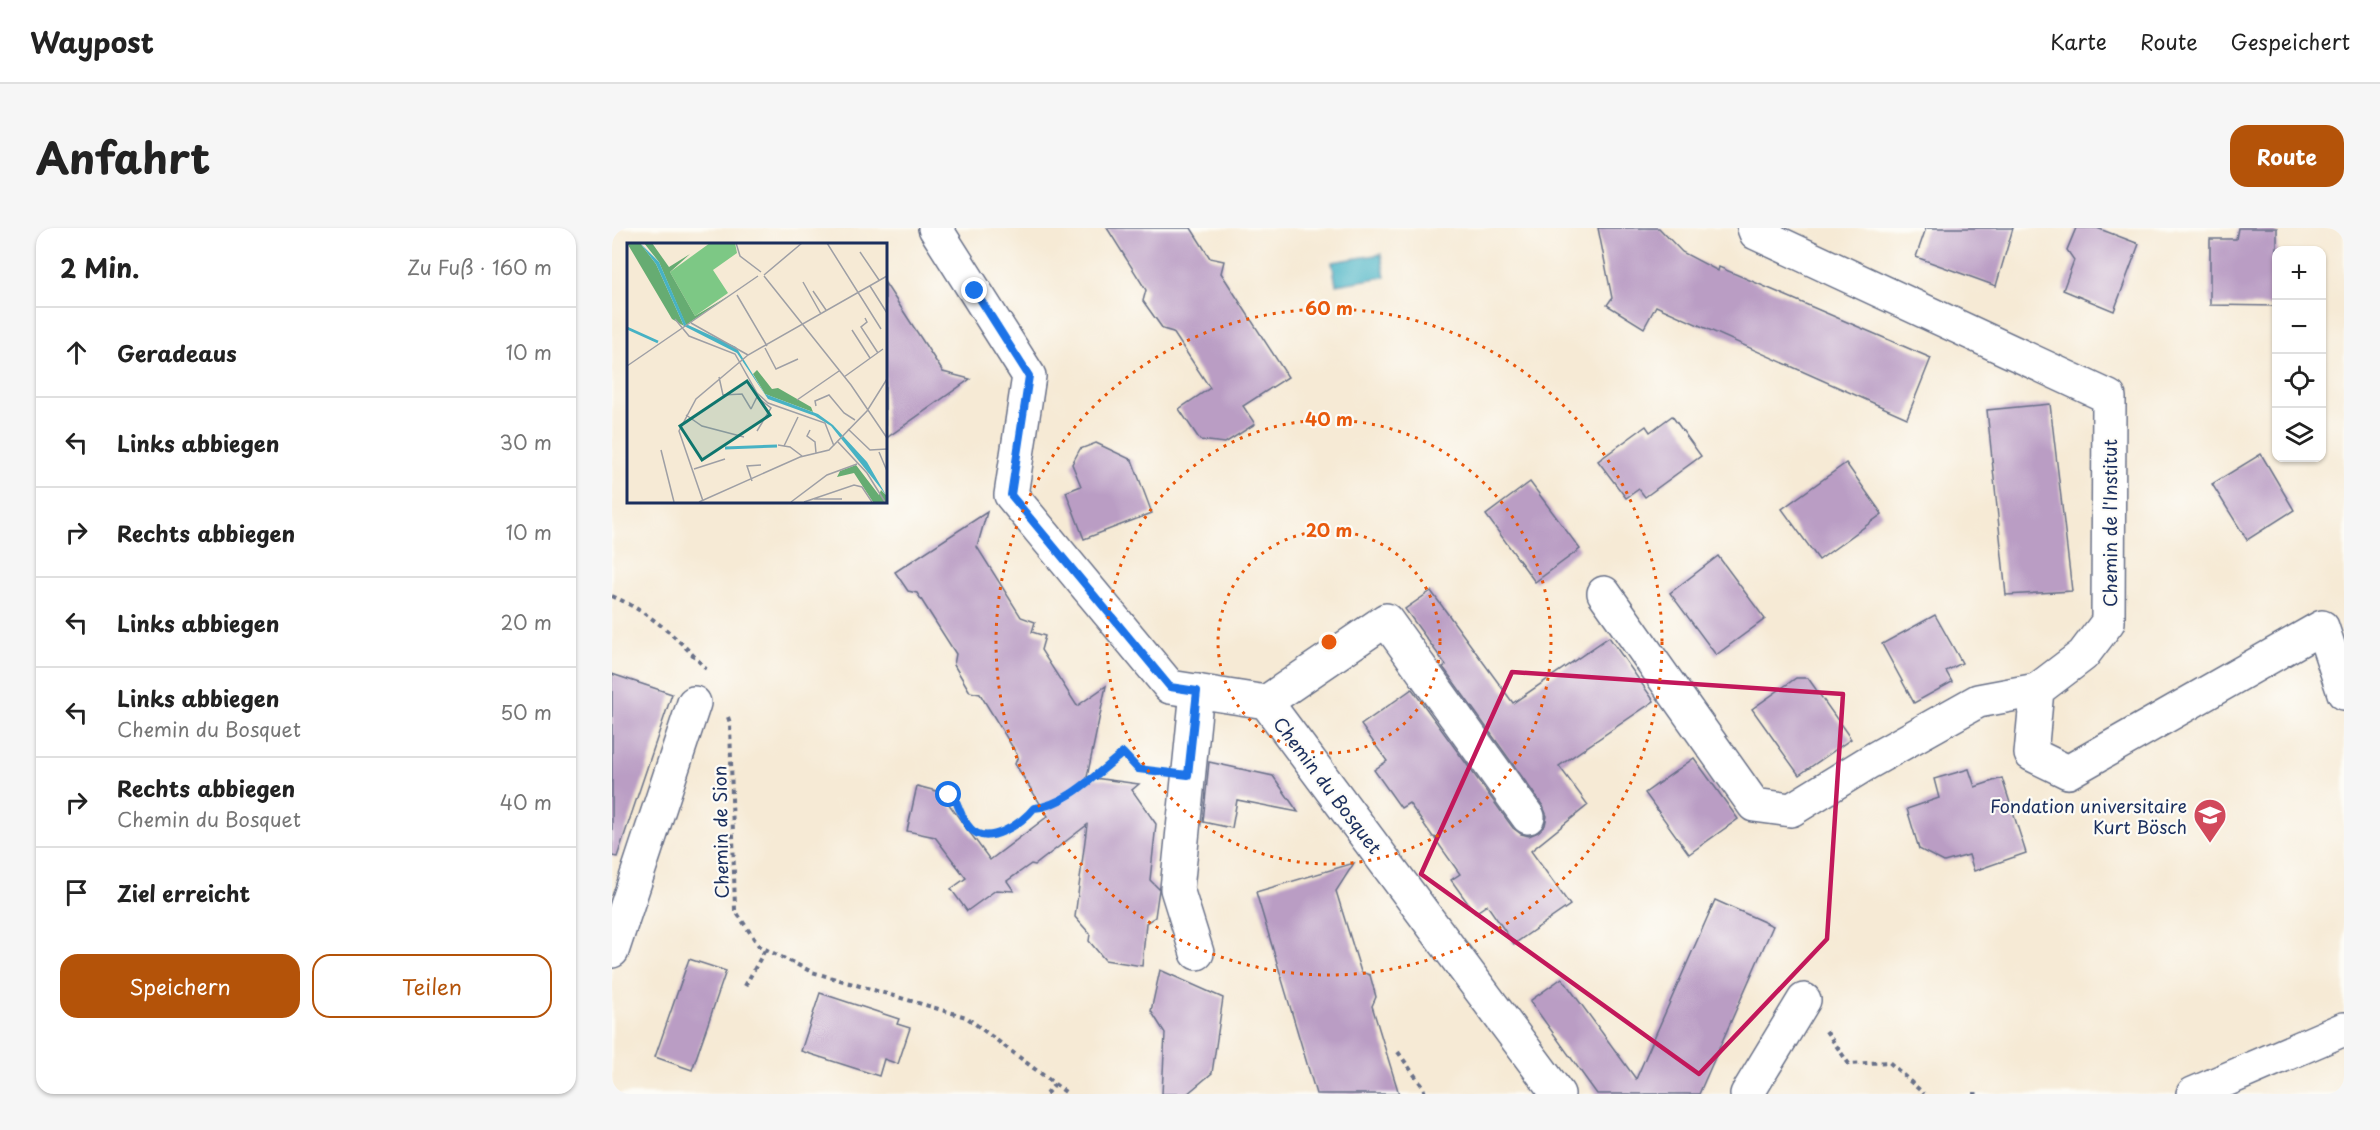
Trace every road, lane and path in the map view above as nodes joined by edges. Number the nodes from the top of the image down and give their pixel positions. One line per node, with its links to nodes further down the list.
1 (935, 228): 7 (street, Chemin du Bosquet)
2 (1754, 228): 6 (street, Chemin de l'Institut)
3 (1604, 593): 6 (street)
4 (612, 596): 5 (path)
5 (711, 675)
6 (2037, 690): 8 (street)
7 (1197, 691): 9 (street, Chemin du Bosquet); 12 (street)
8 (2344, 693)
9 (1266, 702): 14 (street); 26 (street, Chemin du Bosquet)
10 (694, 703): 16 (street)
11 (727, 713): 15 (path, Chemin de Sion)
12 (1188, 775): 13 (path); 17 (street)
13 (949, 795)
14 (1528, 817)
15 (765, 950): 18 (path); 22 (path, Chemin de Sion)
16 (612, 951)
17 (1197, 953)
18 (745, 986)
19 (1804, 1000): 27 (street); 28 (path)
20 (2344, 1029): 31 (street)
21 (1398, 1052): 25 (path)
22 (1055, 1084): 23 (path); 24 (path, Chemin de Sion)
23 (1046, 1094)
24 (1068, 1094)
25 (1425, 1094)
26 (1558, 1094)
27 (1747, 1094)
28 (1924, 1094)
29 (1973, 1094): 30 (path)
30 (1980, 1094)
31 (2193, 1094)

